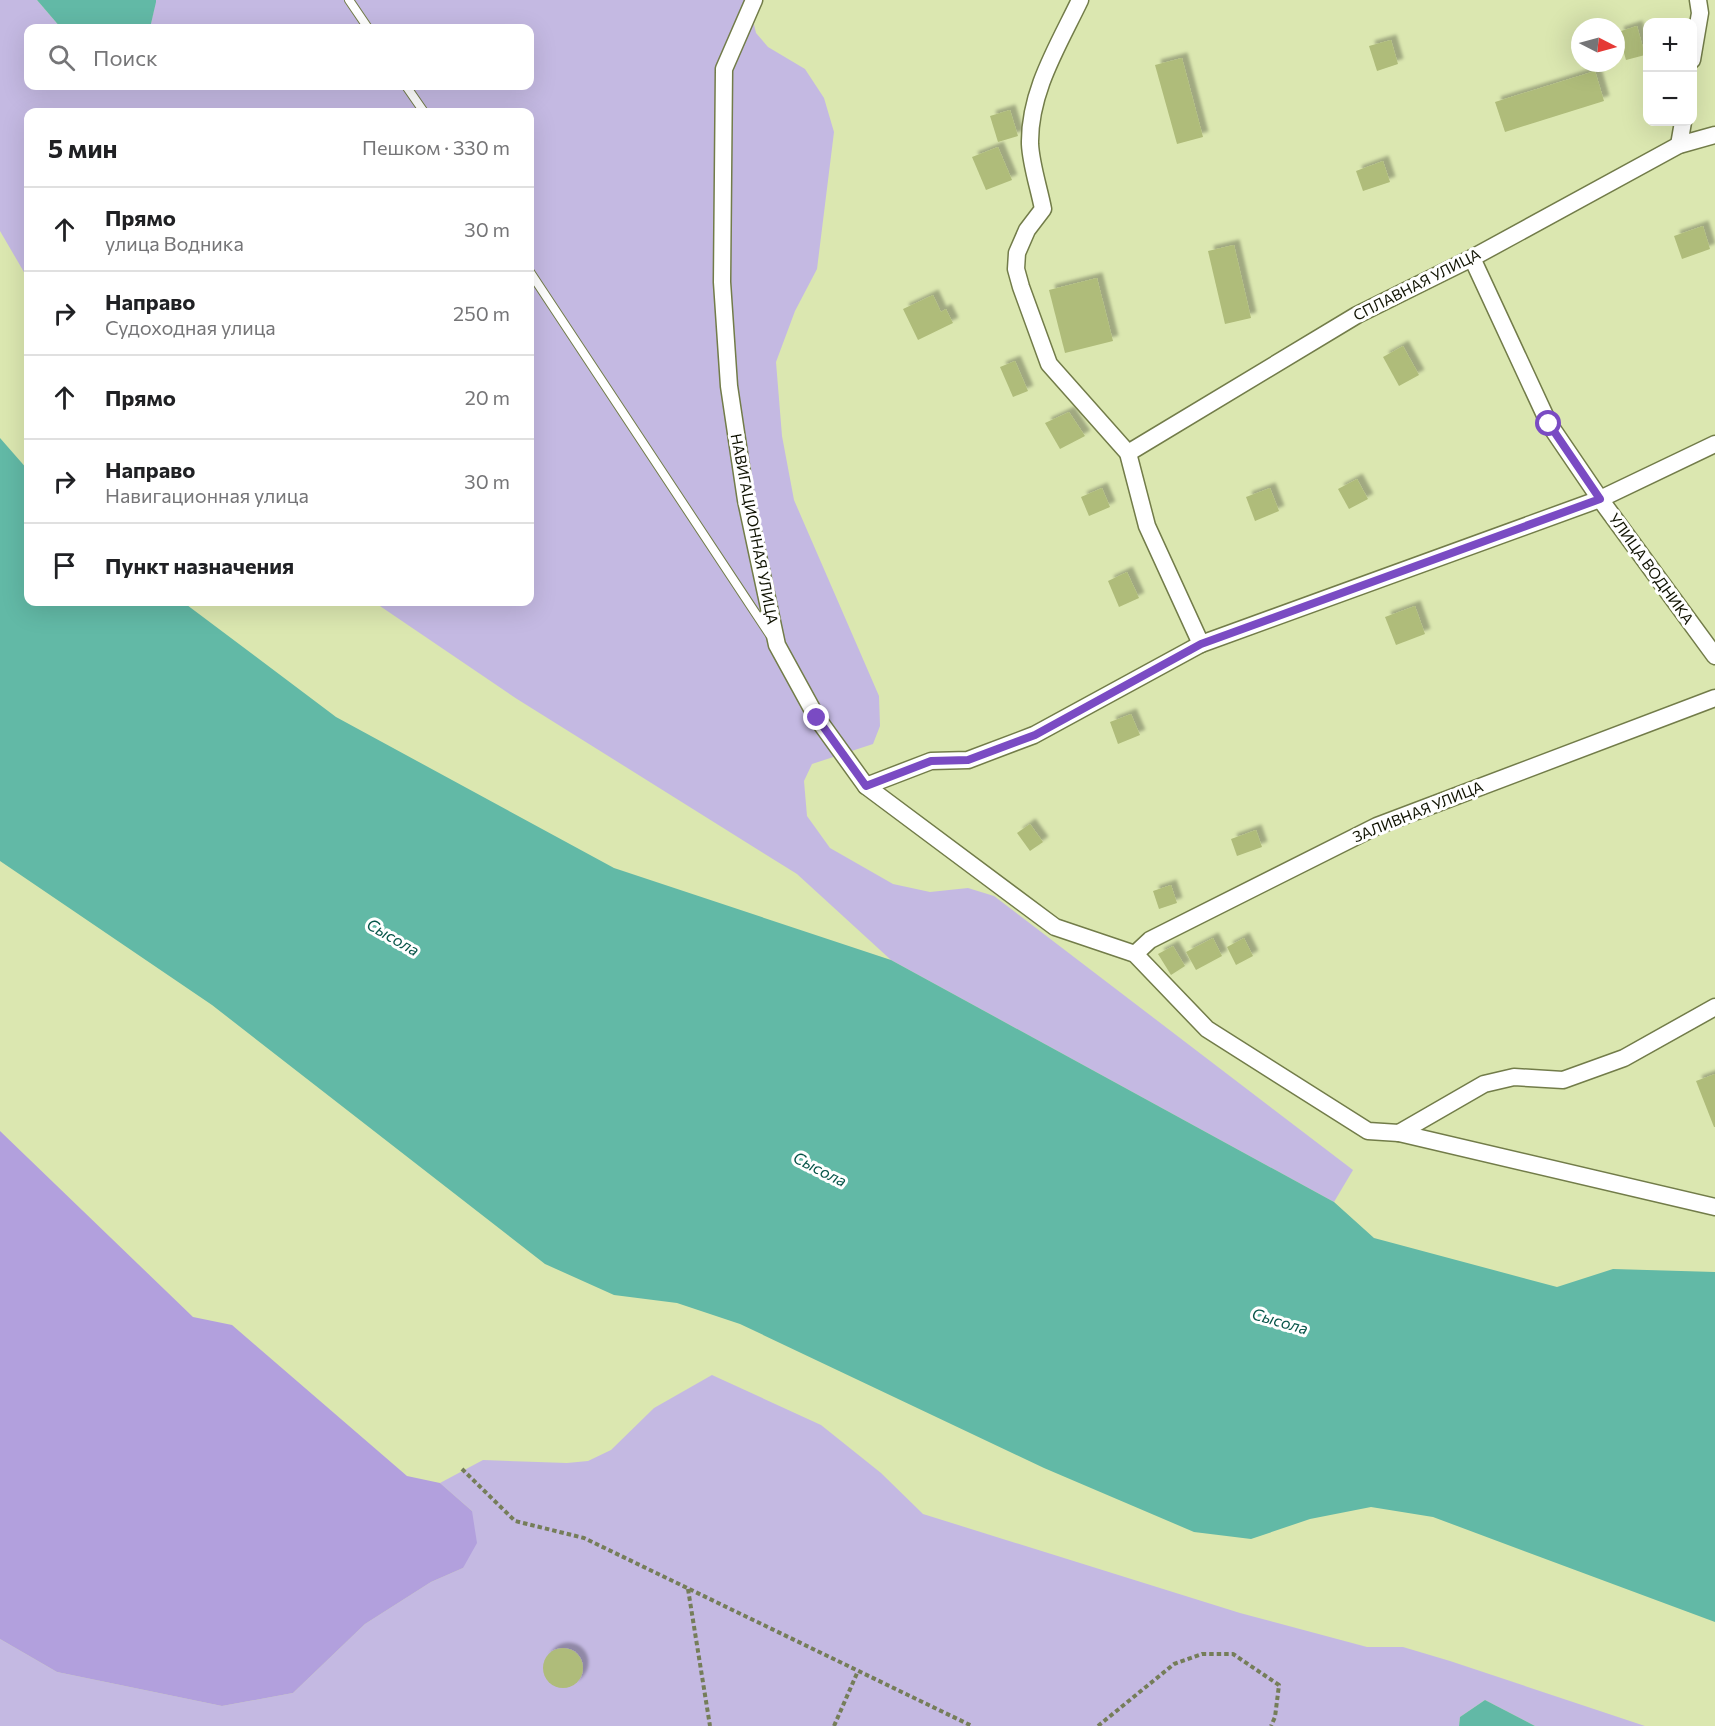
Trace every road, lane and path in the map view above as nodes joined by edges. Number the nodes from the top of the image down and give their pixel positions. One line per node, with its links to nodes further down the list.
1 (349, 0): 5 (lane)
2 (754, 0): 18 (street, НАВИГАЦИОННАЯ УЛИЦА)
3 (1080, 0): 15 (street)
4 (1698, 0): 6 (street)
5 (365, 24)
6 (1697, 31)
7 (409, 90): 8 (lane)
8 (421, 108)
9 (1682, 126): 11 (street)
10 (1715, 135): 11 (street, СПЛАВНАЯ УЛИЦА)
11 (1679, 145): 12 (street, СПЛАВНАЯ УЛИЦА)
12 (1472, 258): 15 (street, СПЛАВНАЯ УЛИЦА); 16 (street, УЛИЦА ВОДНИКА)
13 (534, 278): 18 (lane)
14 (1715, 444): 16 (street)
15 (1128, 453): 17 (street)
16 (1600, 499): 17 (street); 19 (street, УЛИЦА ВОДНИКА)
17 (1201, 644): 21 (street)
18 (777, 645): 21 (street, НАВИГАЦИОННАЯ УЛИЦА)
19 (1715, 656)
20 (1715, 698): 22 (street, ЗАЛИВНАЯ УЛИЦА)
21 (866, 786): 22 (street, НАВИГАЦИОННАЯ УЛИЦА)
22 (1135, 954): 24 (street)
23 (1715, 1007): 24 (street)
24 (1399, 1133): 25 (street)
25 (1715, 1207)
26 (462, 1469): 27 (path)
27 (688, 1589): 28 (path); 29 (path)
28 (858, 1671): 30 (path); 31 (path)
29 (710, 1726)
30 (834, 1726)
31 (972, 1726)
32 (1098, 1726): 33 (path)
33 (1271, 1726)

